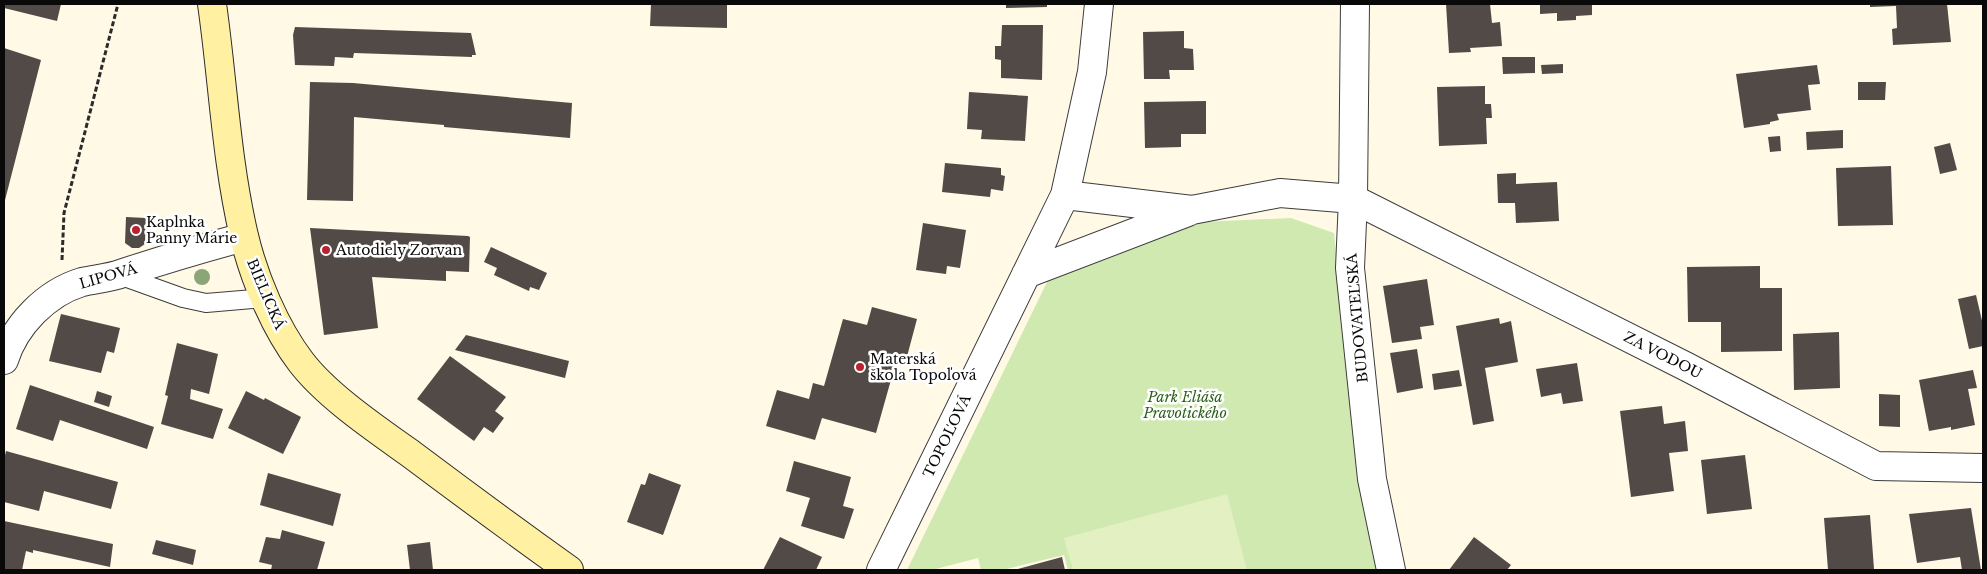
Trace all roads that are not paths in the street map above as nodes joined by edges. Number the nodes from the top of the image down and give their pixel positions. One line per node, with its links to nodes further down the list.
1 (212, 4): 7 (main road, BIELICKÁ)
2 (1099, 4): 4 (street, TOPOĽOVÁ)
3 (1355, 4): 5 (street, BUDOVATEĽSKÁ)
4 (1065, 195): 6 (street); 8 (street, TOPOĽOVÁ)
5 (1353, 199): 6 (street); 12 (street, ZA VODOU); 15 (street, BUDOVATEĽSKÁ)
6 (1192, 210): 8 (street)
7 (244, 237): 9 (street, LIPOVÁ); 10 (main road, BIELICKÁ)
8 (1026, 274): 14 (street, TOPOĽOVÁ)
9 (119, 275): 10 (lane); 11 (street, LIPOVÁ)
10 (266, 298): 13 (main road, BIELICKÁ)
11 (4, 360)
12 (1983, 468)
13 (569, 570)
14 (881, 570)
15 (1391, 570)

